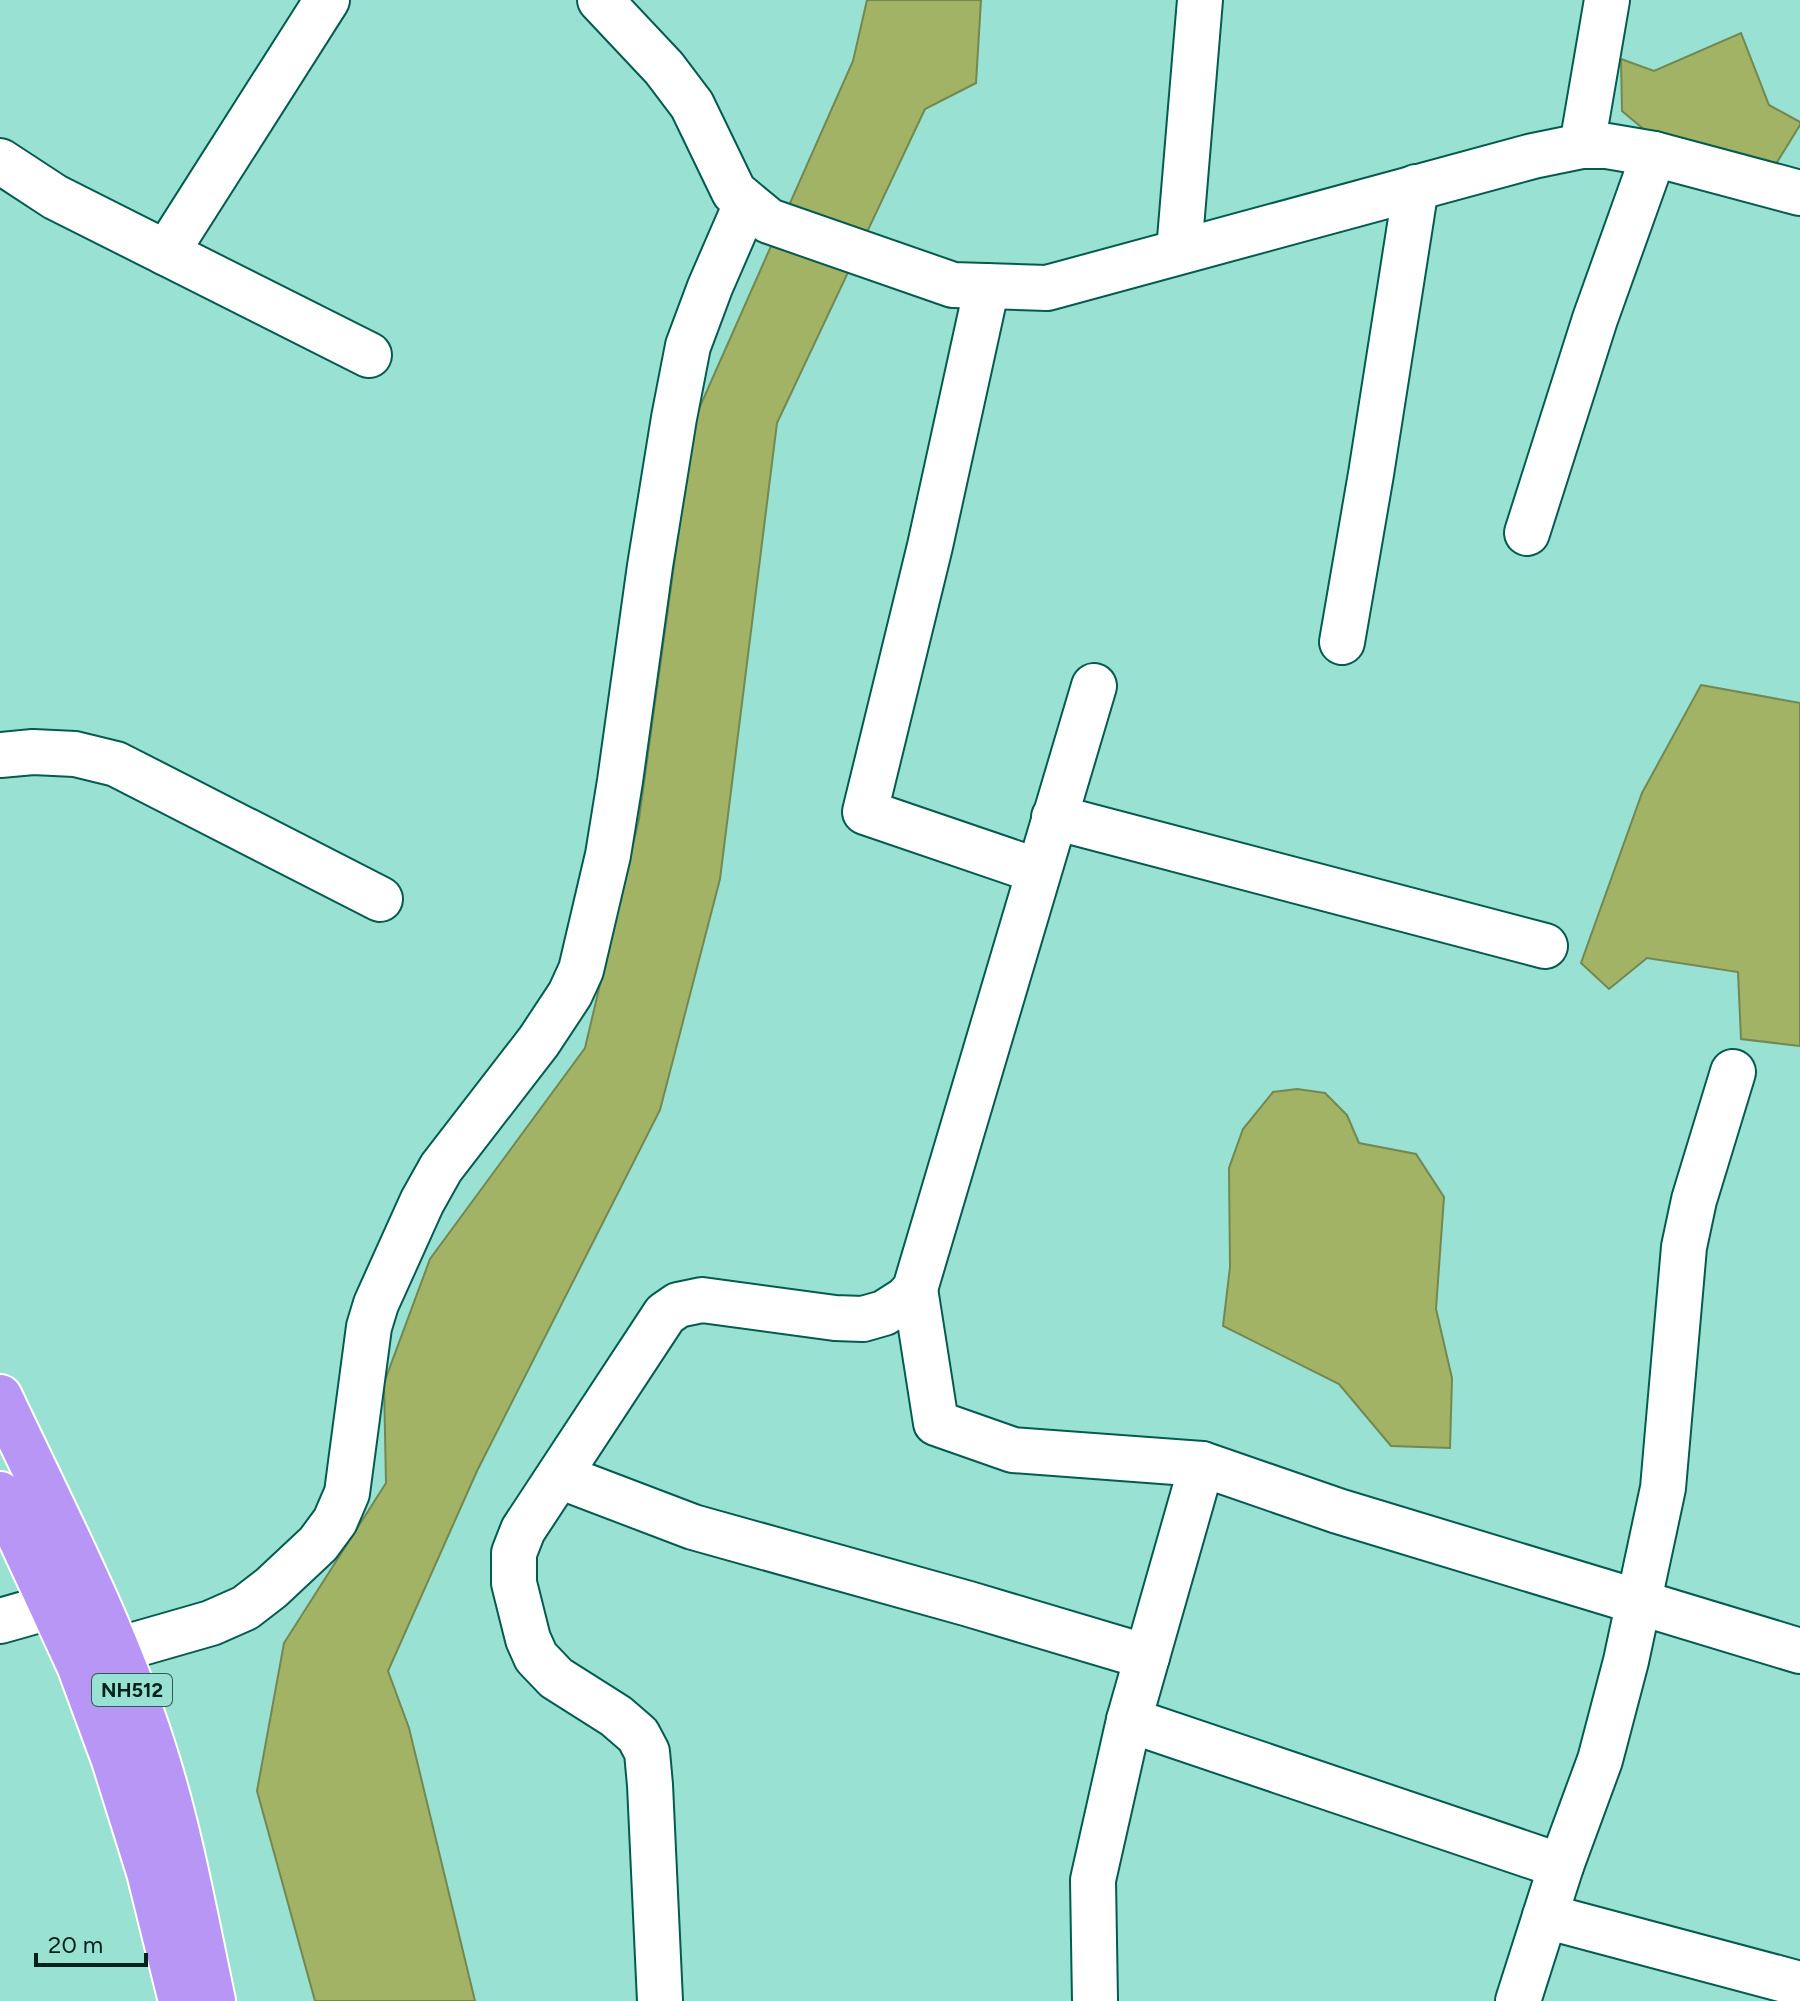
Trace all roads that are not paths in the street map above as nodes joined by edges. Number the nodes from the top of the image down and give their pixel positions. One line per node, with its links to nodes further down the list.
1 (327, 0): 12 (street)
2 (600, 0): 10 (street)
3 (1200, 0): 11 (street)
4 (1607, 0): 5 (street)
5 (1582, 146): 6 (street); 8 (street)
6 (1654, 154): 9 (street); 15 (street)
7 (0, 161): 12 (street)
8 (1416, 187): 11 (street); 16 (street)
9 (1800, 193)
10 (758, 213): 13 (street); 32 (street)
11 (1179, 251): 13 (street)
12 (166, 253): 14 (street)
13 (970, 285): 20 (street)
14 (369, 355)
15 (1527, 533)
16 (1342, 642)
17 (1094, 686): 19 (street)
18 (0, 755): 21 (street)
19 (1054, 817): 20 (street); 22 (street)
20 (1038, 871): 24 (street)
21 (380, 899)
22 (1545, 946)
23 (1733, 1072): 29 (street)
24 (915, 1289): 26 (street); 27 (street)
25 (0, 1397): 32 (highway, NH512)
26 (1202, 1464): 29 (street); 34 (street)
27 (559, 1476): 34 (street); 41 (street)
28 (0, 1494): 30 (highway, NH512)
29 (1639, 1601): 33 (street); 36 (street)
30 (53, 1606): 31 (street); 39 (highway, NH512)
31 (0, 1621)
32 (117, 1650): 40 (highway, NH512)
33 (1800, 1651)
34 (1147, 1657): 35 (street)
35 (1129, 1720): 36 (street); 42 (street)
36 (1561, 1866): 37 (street)
37 (1545, 1916): 38 (street); 43 (street)
38 (1800, 1984)
39 (181, 2001)
40 (213, 2001)
41 (660, 2001)
42 (1095, 2001)
43 (1518, 2001)

